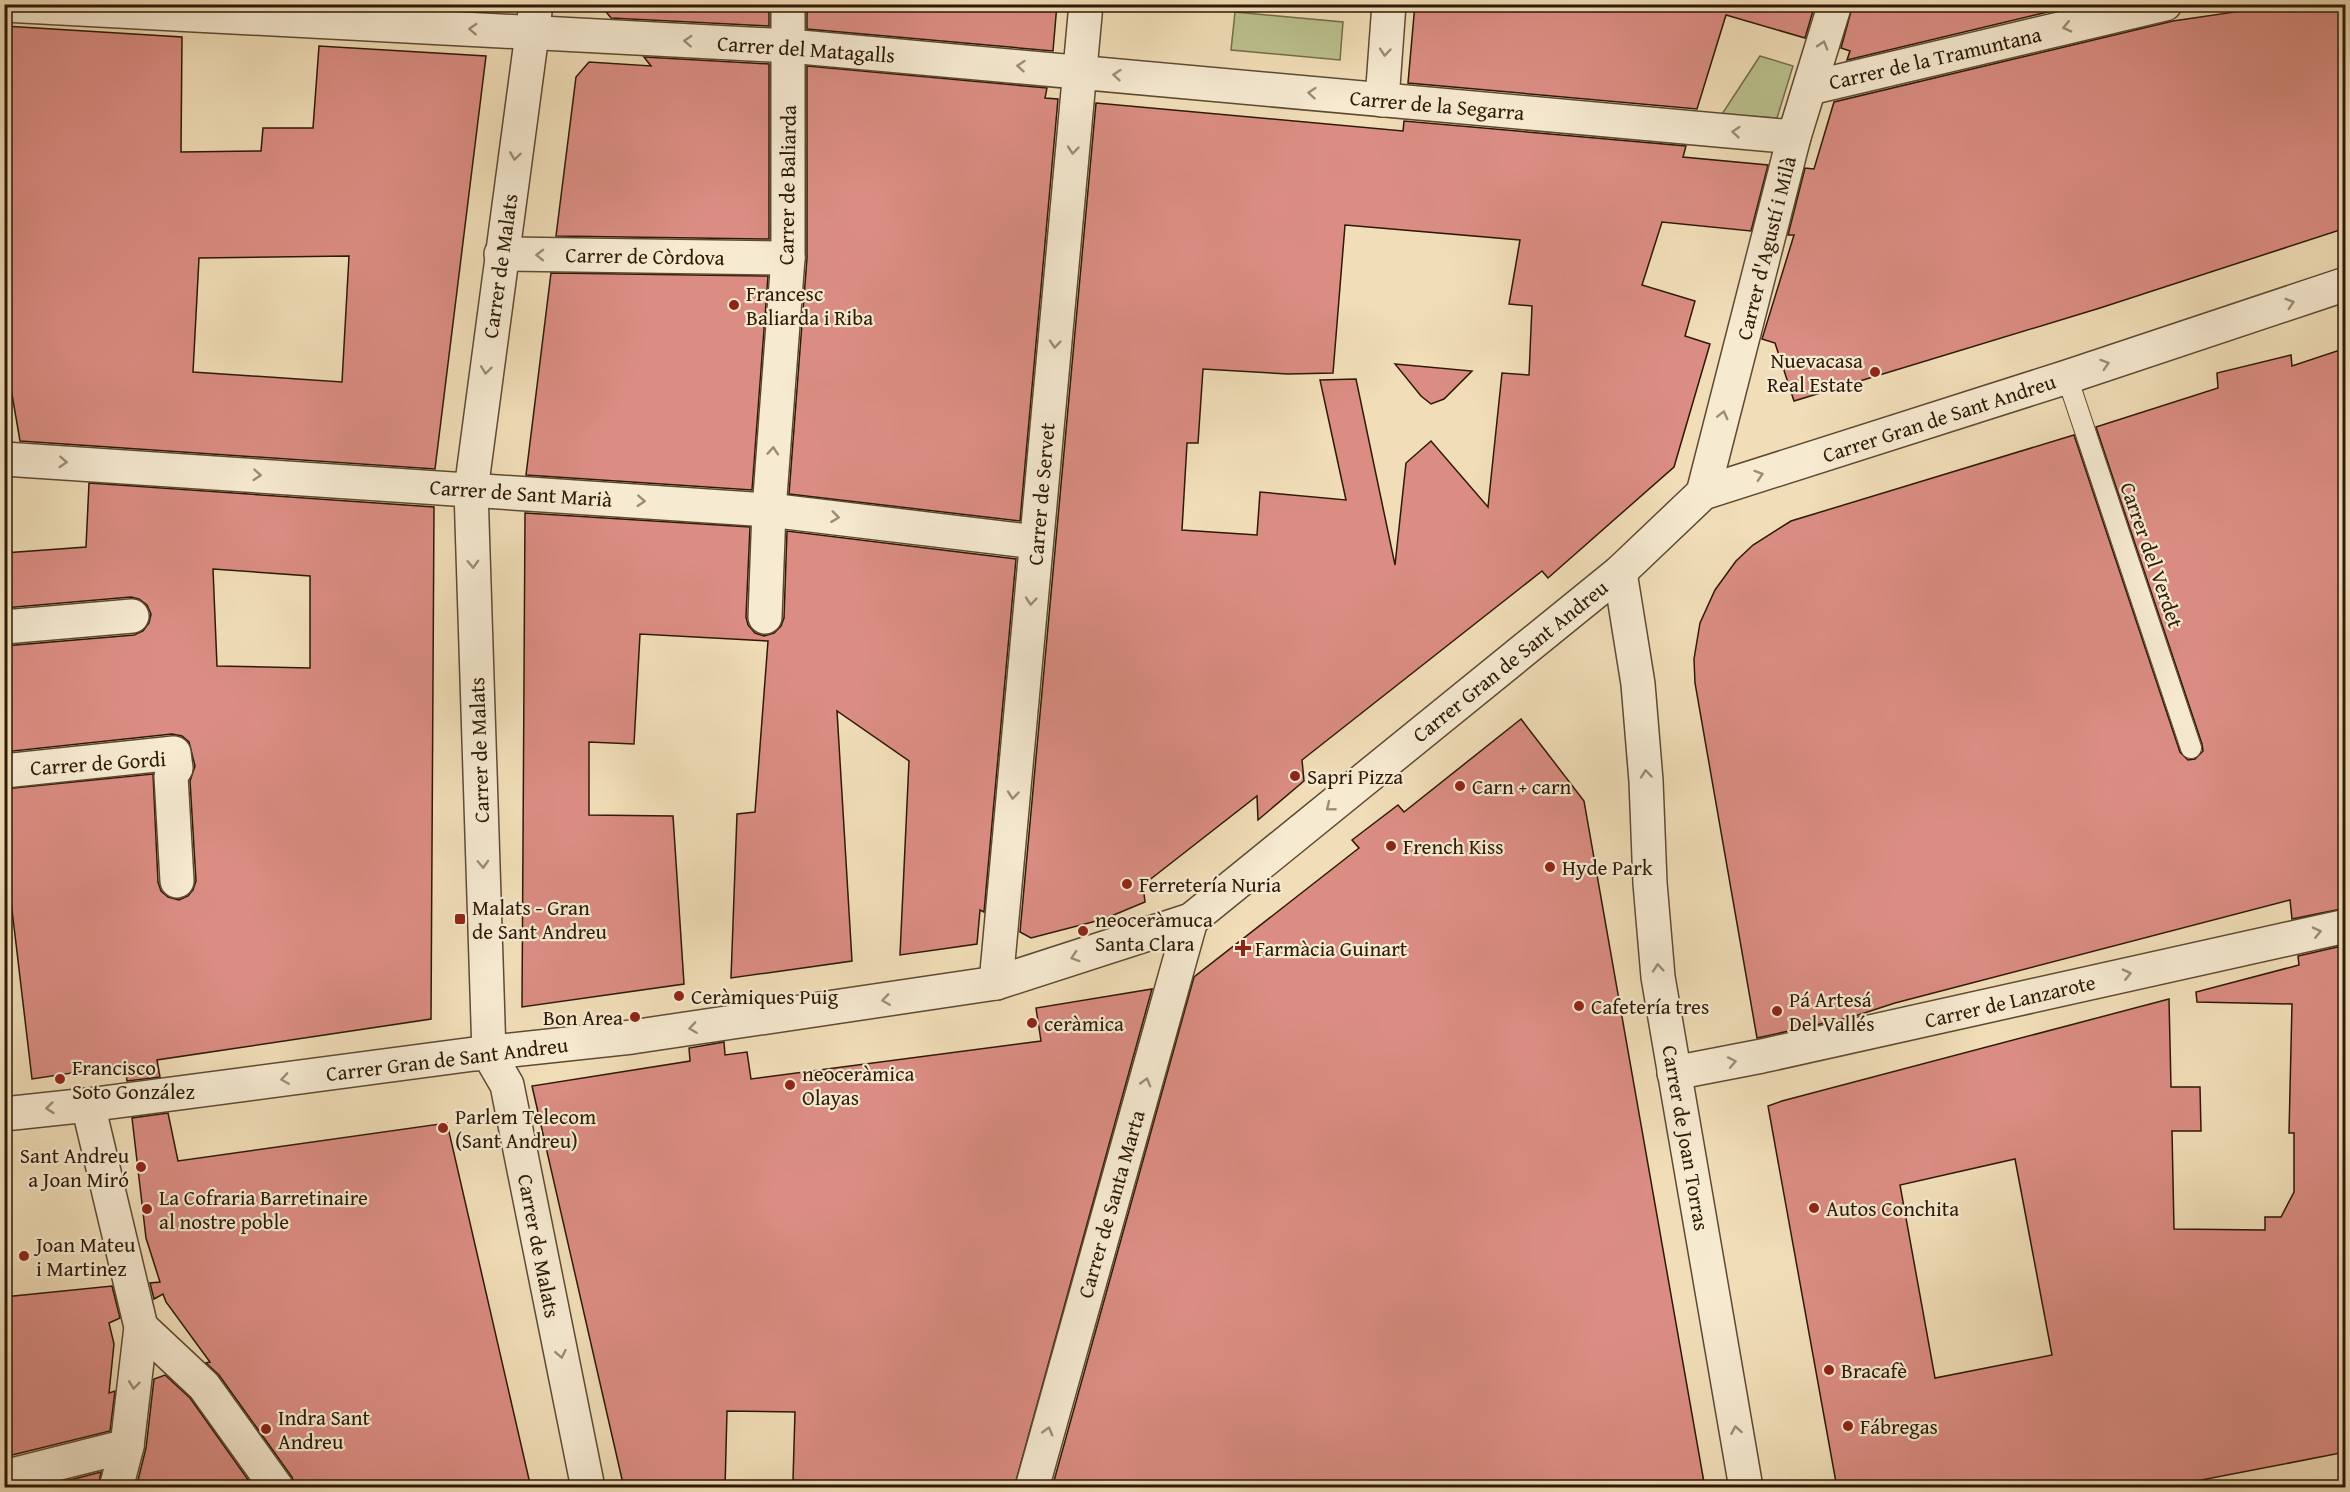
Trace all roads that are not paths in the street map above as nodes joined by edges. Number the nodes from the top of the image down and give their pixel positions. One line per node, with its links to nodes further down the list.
1 (788, 4): 9 (street, Carrer de Baliarda)
2 (1086, 4): 10 (street, Carrer de Servet)
3 (1389, 4): 12 (street, one-way to 12)
4 (1835, 4): 11 (street, Carrer d'Agustí i Milà, one-way to 4)
5 (2165, 4): 7 (street, Carrer de la Tramuntana)
6 (4, 5): 8 (street, Carrer del Matagalls, one-way to 6)
7 (2132, 8): 11 (street, Carrer de la Tramuntana, one-way to 11)
8 (534, 18): 9 (street, Carrer del Matagalls, one-way to 8); 14 (street, Carrer de Malats, one-way to 14)
9 (789, 46): 10 (street, Carrer del Matagalls, one-way to 9); 15 (street, Carrer de Baliarda)
10 (1079, 82): 12 (street, Carrer de la Segarra, one-way to 10); 22 (street, Carrer de Servet, one-way to 22)
11 (1810, 88): 13 (street, Carrer d'Agustí i Milà)
12 (1382, 100): 13 (street, Carrer de la Segarra, one-way to 12)
13 (1794, 137): 20 (street, Carrer d'Agustí i Milà, one-way to 13)
14 (501, 254): 15 (street, Carrer de Còrdova, one-way to 14); 19 (street, Carrer de Malats, one-way to 19)
15 (788, 258): 21 (street, Carrer de Baliarda, one-way to 15)
16 (2346, 284): 17 (street, Carrer Gran de Sant Andreu, one-way to 16)
17 (2067, 377): 20 (street, Carrer Gran de Sant Andreu, one-way to 17); 27 (lane, Carrer del Verdet)
18 (4, 459): 19 (street, Carrer de Sant Marià, one-way to 19)
19 (471, 490): 21 (street, Carrer de Sant Marià, one-way to 21); 33 (street, Carrer de Malats, one-way to 33)
20 (1703, 493): 23 (street, Carrer Gran de Sant Andreu)
21 (769, 510): 22 (street, Carrer de Sant Marià, one-way to 22); 25 (street, Carrer de Baliarda)
22 (1036, 542): 32 (street, Carrer de Servet, one-way to 32)
23 (1620, 572): 30 (street, Carrer Gran de Sant Andreu, one-way to 30); 34 (street, Carrer de Joan Torras, one-way to 23)
24 (132, 616): 26 (street)
25 (765, 617)
26 (4, 627)
27 (2191, 748)
28 (4, 771): 29 (street, Carrer de Gordi)
29 (177, 881)
30 (1191, 920): 32 (street, Carrer Gran de Sant Andreu, one-way to 32); 43 (street, Carrer de Santa Marta, one-way to 30)
31 (2346, 926): 34 (street, Carrer de Lanzarote, one-way to 31)
32 (996, 983): 33 (street, Carrer Gran de Sant Andreu, one-way to 33)
33 (489, 1054): 35 (street, Carrer Gran de Sant Andreu, one-way to 35); 42 (street, Carrer de Malats, one-way to 42)
34 (1674, 1072): 44 (street, Carrer de Joan Torras, one-way to 34)
35 (88, 1105): 36 (street, Carrer Gran de Sant Andreu, one-way to 36); 37 (street)
36 (4, 1114)
37 (141, 1327): 38 (street, one-way to 38); 41 (street)
38 (127, 1446): 39 (street); 40 (street)
39 (4, 1477)
40 (116, 1488)
41 (277, 1488)
42 (588, 1488)
43 (1032, 1488)
44 (1746, 1488)

